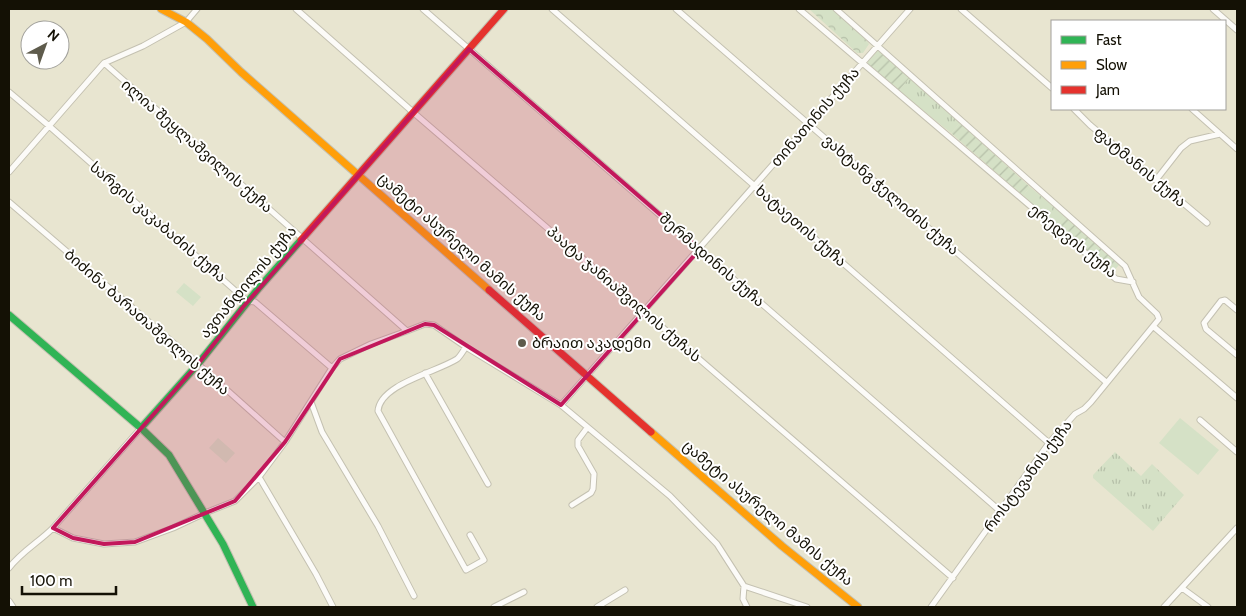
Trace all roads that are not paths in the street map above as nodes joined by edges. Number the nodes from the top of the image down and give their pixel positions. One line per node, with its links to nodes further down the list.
1 (161, 9): 15 (street, ცამეტი ასურელი მამის ქუჩა)
2 (197, 9): 15 (street)
3 (296, 9): 25 (street, პაატა ჯანიაშვილის ქუჩას)
4 (423, 9): 18 (street, შერმადინის ქუჩა)
5 (504, 9): 18 (street, ავთანდილის ქუჩა)
6 (552, 9): 33 (street, ხატაეთის ქუჩა)
7 (676, 9): 26 (street, ვახტანგ ჭელიძის ქუჩა)
8 (799, 9): 20 (street, ერედვის ქუჩა)
9 (836, 9): 17 (street, ერედვის ქუჩა)
10 (910, 9): 17 (street, თინათინის ქუჩა)
11 (961, 9): 21 (street)
12 (1213, 9): 14 (street)
13 (1226, 20): 16 (street)
14 (1226, 20)
15 (186, 22): 19 (street); 31 (street, ცამეტი ასურელი მამის ქუჩა)
16 (1237, 30)
17 (878, 46): 20 (street, თინათინის ქუჩა); 38 (street, ერედვის ქუჩა)
18 (469, 49): 25 (street, ავთანდილის ქუჩა); 37 (street, შერმადინის ქუჩა)
19 (104, 63): 27 (street); 36 (street, ილია შეყლაშვილის ქუჩა)
20 (862, 63): 26 (street, თინათინის ქუჩა); 38 (street, ერედვის ქუჩა)
21 (1051, 87)
22 (9, 92): 27 (street, სარგის კაკაბაძის ქუჩა)
23 (1075, 110): 32 (street, ფატმანის ქუჩა)
24 (1193, 110): 28 (street)
25 (414, 113): 31 (street, ავთანდილის ქუჩა); 41 (street, პაატა ჯანიაშვილის ქუჩას)
26 (809, 124): 33 (street, თინათინის ქუჩა); 51 (street, ვახტანგ ჭელიძის ქუჩა)
27 (48, 125): 30 (street); 39 (street, სარგის კაკაბაძის ქუჩა)
28 (1220, 134): 29 (street); 32 (street)
29 (1237, 149)
30 (9, 172)
31 (359, 176): 36 (street, ავთანდილის ქუჩა); 50 (street, ცამეტი ასურელი მამის ქუჩა)
32 (1156, 180): 35 (street, ფატმანის ქუჩა)
33 (755, 185): 37 (street, თინათინის ქუჩა); 59 (street, ხატაეთის ქუჩა)
34 (9, 202): 47 (street, ბიძინა ბარათაშვილის ქუჩა)
35 (1207, 223)
36 (302, 238): 39 (street, ავთანდილის ქუჩა); 44 (street, ილია შეყლაშვილის ქუჩა)
37 (700, 249): 41 (street, თინათინის ქუჩა); 64 (street, შერმადინის ქუჩა)
38 (1133, 282): 43 (street)
39 (247, 301): 47 (street, ავთანდილის ქუჩა); 48 (street, სარგის კაკაბაძის ქუჩა)
40 (1237, 310): 46 (street)
41 (645, 311): 50 (street, თინათინის ქუჩა); 70 (street, პაატა ჯანიაშვილის ქუჩას)
42 (9, 315): 56 (street)
43 (1154, 327): 51 (street, როსტევანის ქუჩა); 52 (street)
44 (407, 331): 45 (street); 48 (street)
45 (466, 347): 49 (street); 54 (street)
46 (1237, 355)
47 (198, 364): 56 (street, ავთანდილის ქუჩა); 58 (street, ბიძინა ბარათაშვილის ქუჩა)
48 (332, 368): 53 (street)
49 (425, 373): 62 (street); 68 (street)
50 (589, 375): 54 (street, თინათინის ქუჩა); 84 (street, ცამეტი ასურელი მამის ქუჩა)
51 (1106, 382): 59 (street, როსტევანის ქუჩა)
52 (1237, 398)
53 (311, 402): 58 (street); 75 (street)
54 (561, 406): 57 (street)
55 (1200, 420): 60 (street)
56 (142, 428): 65 (street); 66 (street, ავთანდილის ქუჩა)
57 (587, 428): 63 (street); 71 (street)
58 (285, 442): 61 (street)
59 (1049, 443): 64 (street, როსტევანის ქუჩა)
60 (1237, 452)
61 (259, 477): 65 (street); 79 (street)
62 (488, 484)
63 (572, 505)
64 (1000, 511): 70 (street, როსტევანის ქუჩა)
65 (205, 513): 66 (street); 78 (street)
66 (53, 528): 69 (street, ავთანდილის ქუჩა)
67 (1237, 528): 72 (street)
68 (470, 535)
69 (9, 568)
70 (954, 578): 85 (street, როსტევანის ქუჩა)
71 (744, 586): 82 (street); 83 (street)
72 (1182, 588): 86 (street); 87 (street)
73 (625, 590): 81 (street)
74 (524, 592): 80 (street)
75 (414, 596)
76 (9, 601): 77 (street)
77 (14, 607)
78 (253, 607)
79 (333, 607)
80 (494, 607)
81 (598, 607)
82 (747, 607)
83 (807, 607)
84 (858, 607)
85 (931, 607)
86 (1164, 607)
87 (1208, 607)

